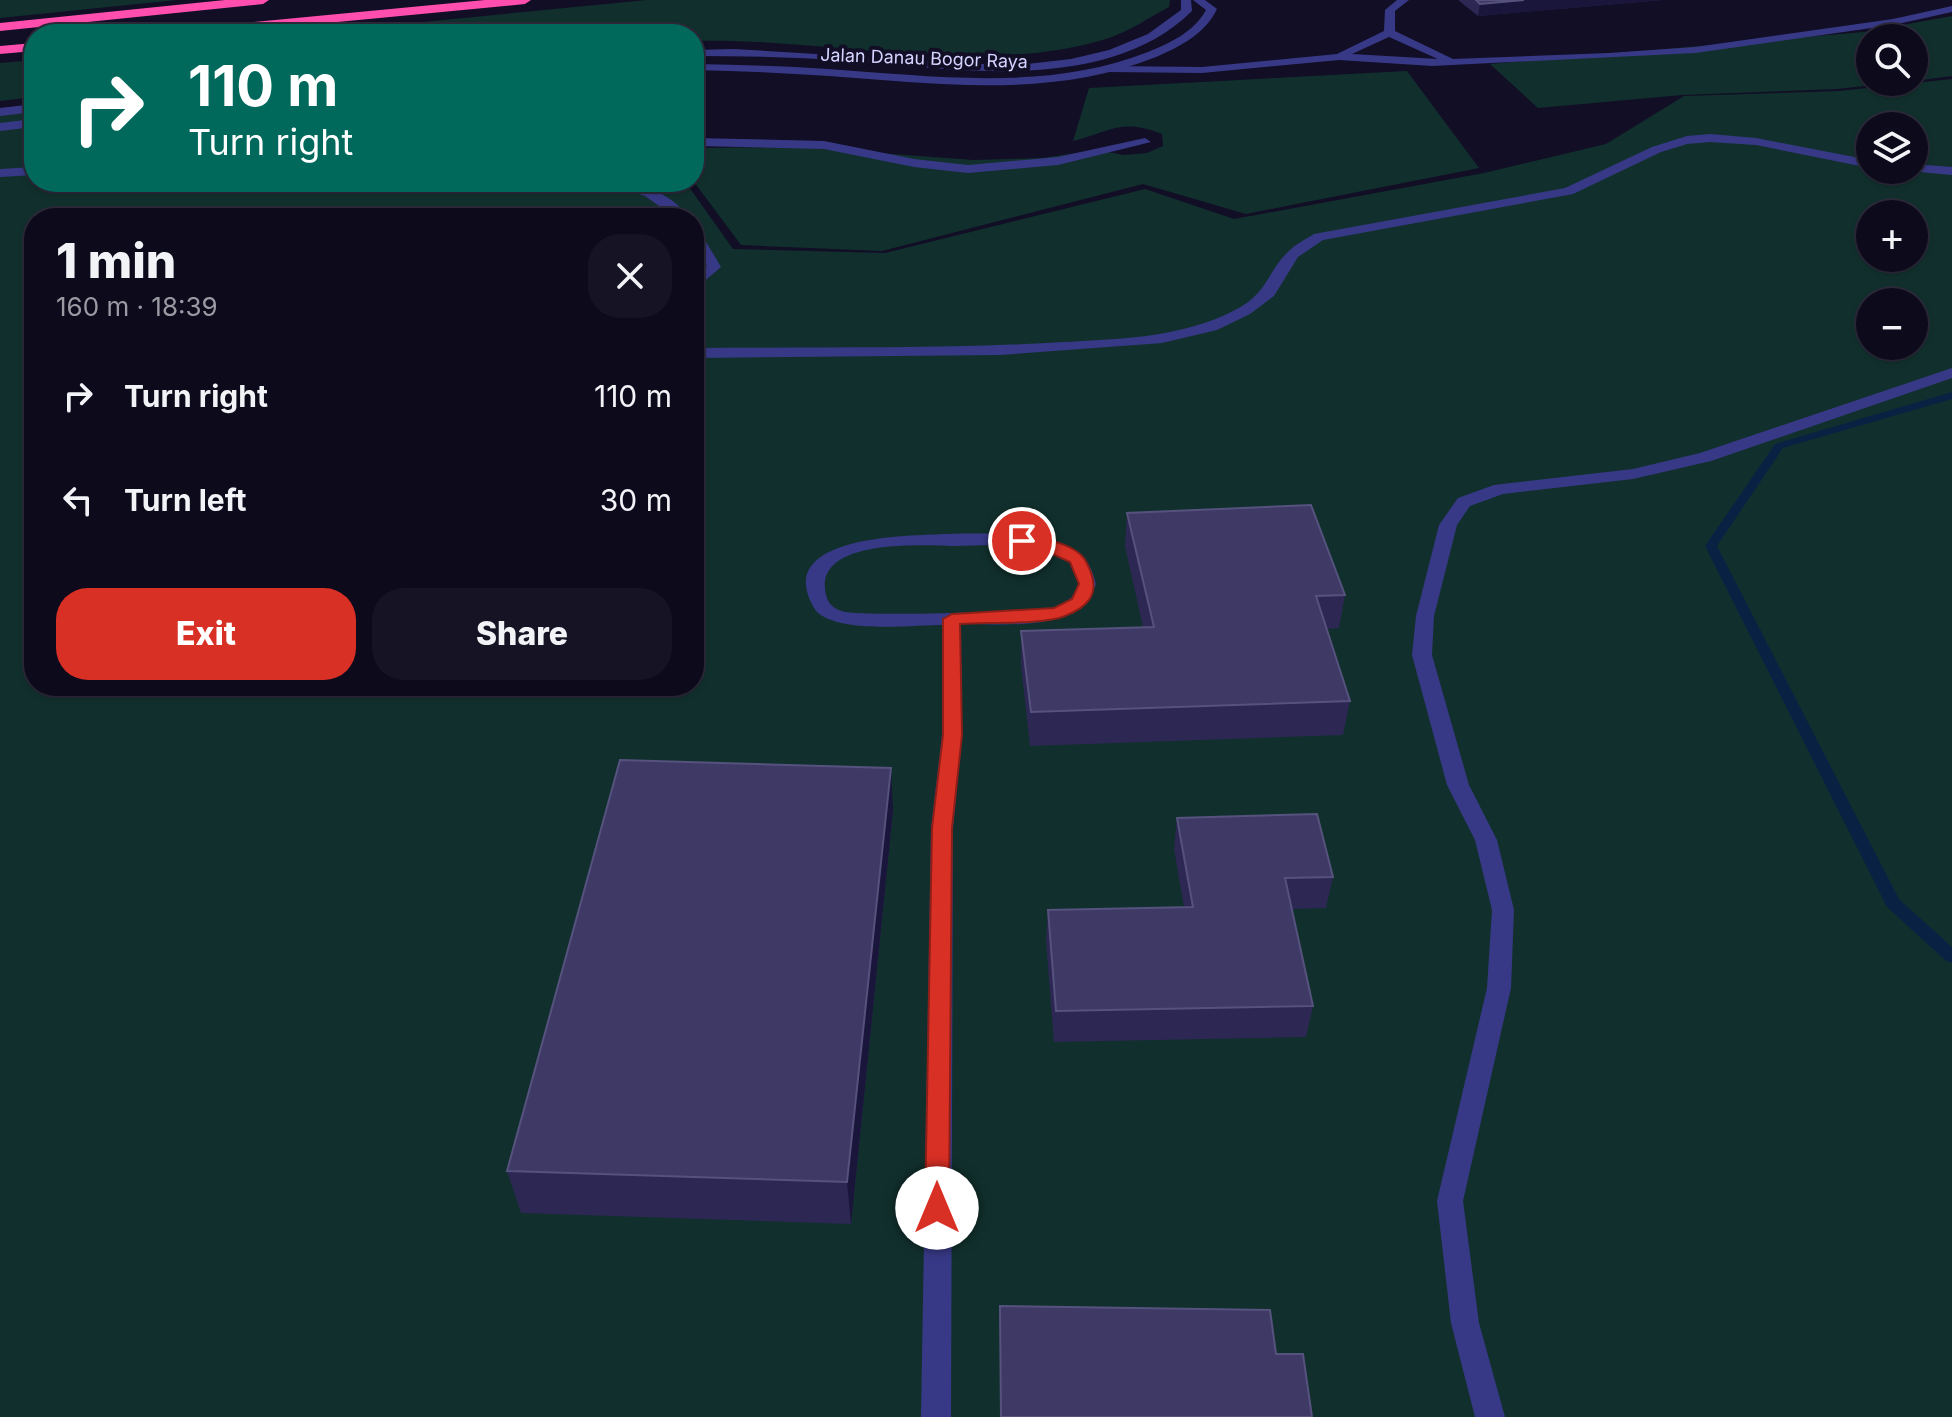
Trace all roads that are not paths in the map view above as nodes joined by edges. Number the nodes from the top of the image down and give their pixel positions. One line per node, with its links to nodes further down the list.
1 (263, 0): 7 (highway)
2 (525, 0): 8 (highway)
3 (1186, 0): 14 (street, Jalan Danau Bogor Raya)
4 (1198, 0): 18 (street, Jalan Danau Bogor Raya)
5 (1404, 0): 11 (street)
6 (1952, 9): 16 (street)
7 (29, 24)
8 (274, 24)
9 (24, 25): 10 (highway)
10 (0, 27)
11 (1389, 33): 15 (street); 16 (street)
12 (24, 48): 13 (highway)
13 (0, 50)
14 (704, 53)
15 (1339, 57): 16 (street); 18 (street)
16 (1454, 62)
17 (704, 67): 18 (street, Jalan Danau Bogor Raya)
18 (1107, 69)
19 (24, 109): 20 (street)
20 (0, 112)
21 (24, 124): 22 (street)
22 (0, 127)
23 (704, 142): 24 (street)
24 (1145, 142)
25 (1856, 162): 34 (street)
26 (1928, 169): 27 (street)
27 (1952, 171)
28 (24, 172): 29 (street)
29 (0, 173)
30 (646, 192): 31 (street)
31 (674, 208)
32 (704, 248): 33 (street)
33 (704, 278)
34 (704, 353)
35 (1952, 373): 38 (street)
36 (952, 619): 36 (street); 37 (street)
37 (936, 1417)
38 (1490, 1417)

